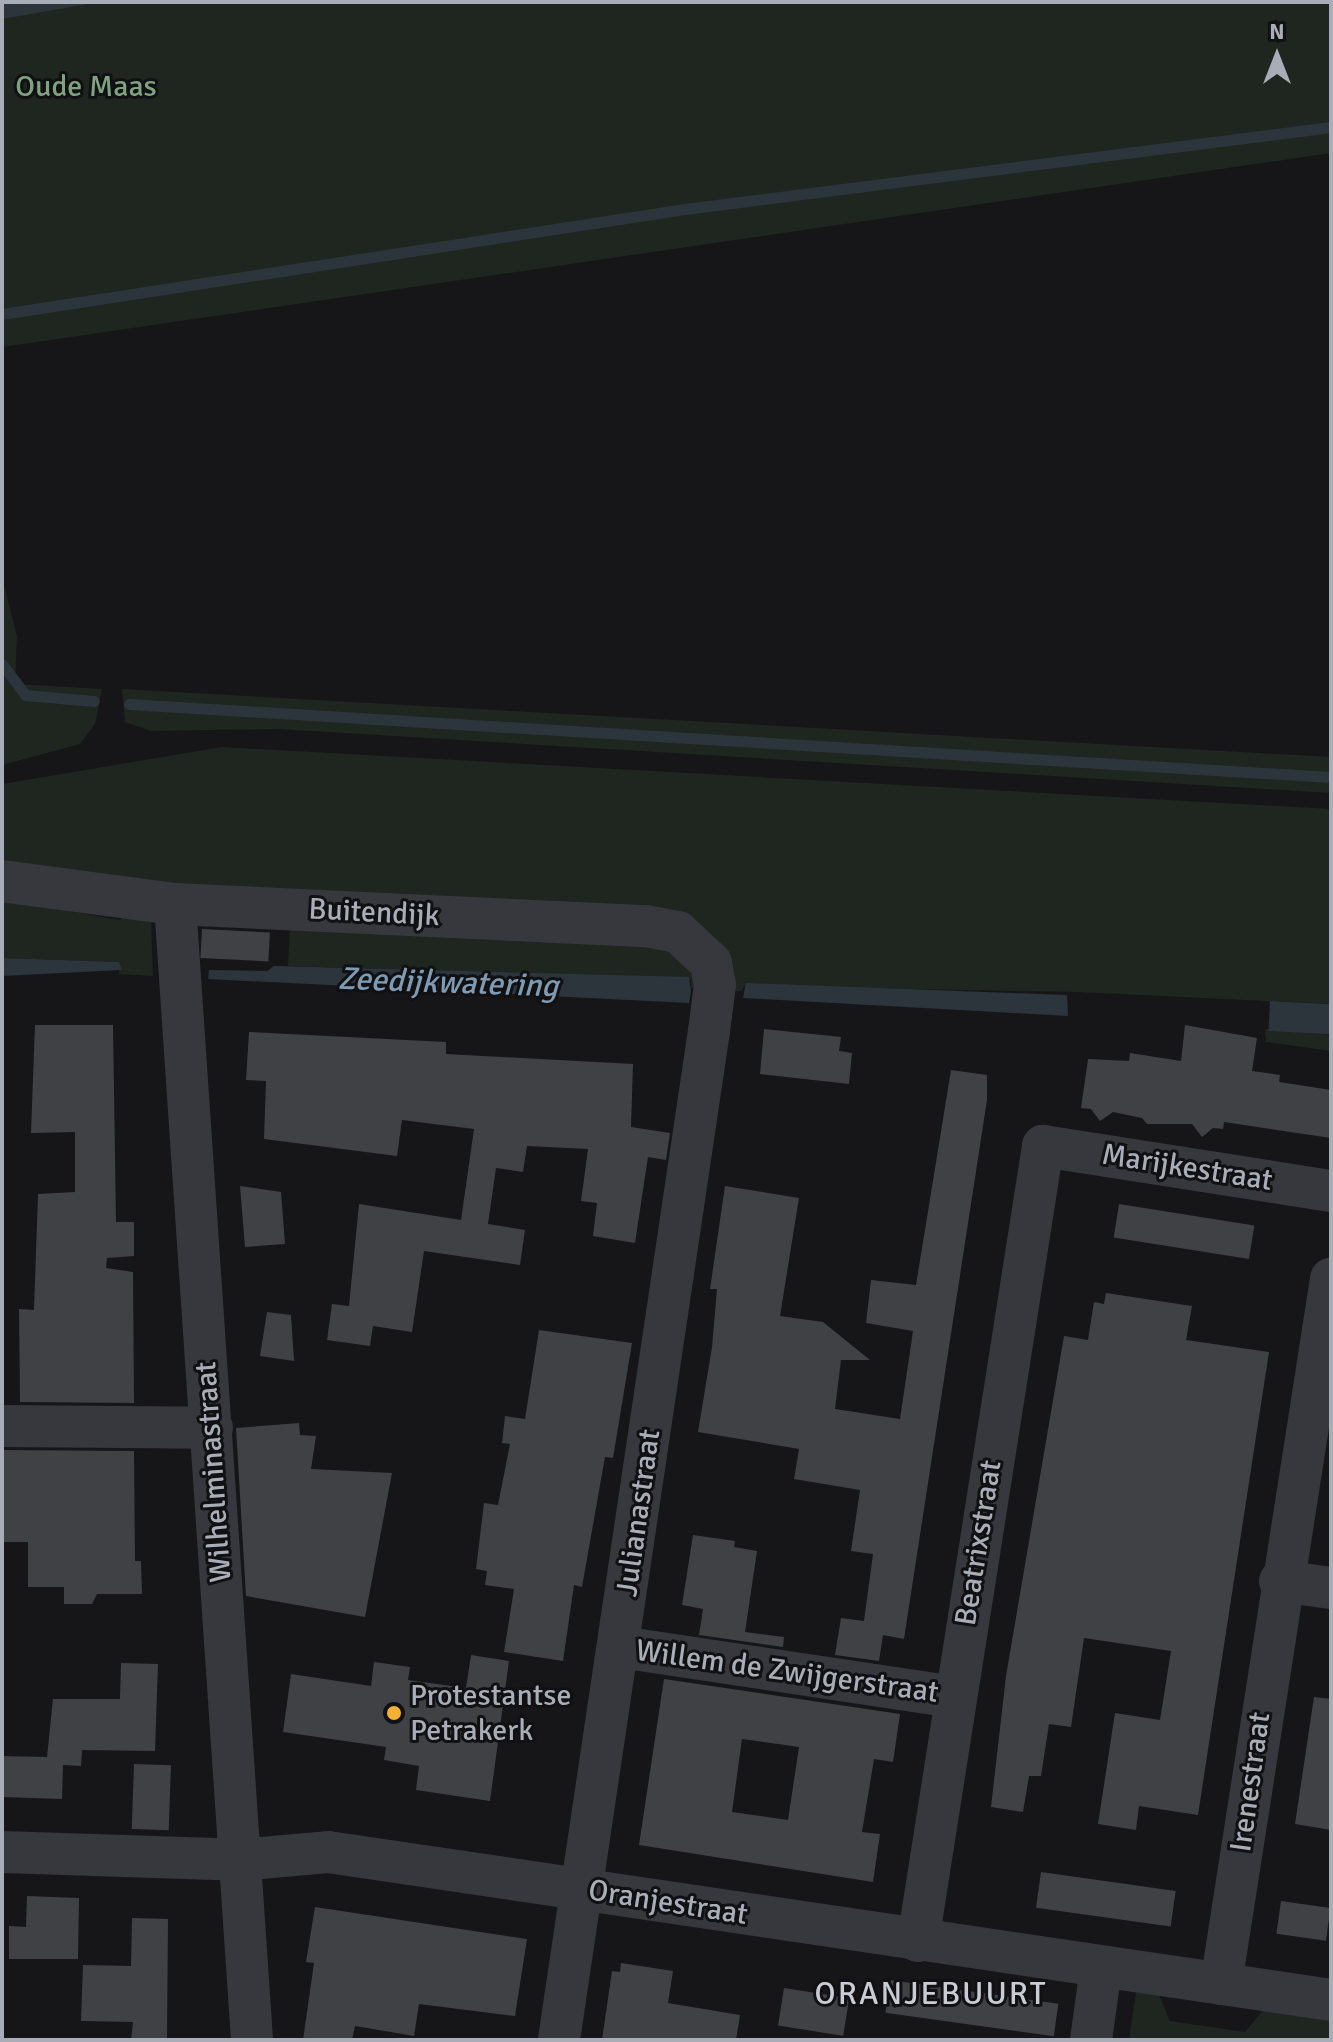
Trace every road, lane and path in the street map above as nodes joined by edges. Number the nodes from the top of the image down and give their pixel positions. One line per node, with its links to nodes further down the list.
1 (2, 881): 2 (street, Buitendijk)
2 (175, 904): 3 (street, Buitendijk); 8 (street, Wilhelminastraat)
3 (715, 985): 11 (street, Julianastraat)
4 (1043, 1146): 5 (street, Marijkestraat); 12 (street, Beatrixstraat)
5 (1331, 1191)
6 (1329, 1298): 9 (street, Irenestraat)
7 (2, 1426): 8 (street)
8 (212, 1428): 14 (street, Wilhelminastraat)
9 (1280, 1581): 10 (street); 18 (street, Irenestraat)
10 (1331, 1588)
11 (620, 1647): 12 (street, Willem de Zwijgerstraat); 15 (street, Julianastraat)
12 (955, 1697): 16 (street, Beatrixstraat)
13 (2, 1852): 14 (street, Oranjestraat)
14 (239, 1860): 15 (street, Oranjestraat); 20 (street, Wilhelminastraat)
15 (582, 1890): 16 (street, Oranjestraat); 21 (street, Julianastraat)
16 (918, 1941): 17 (street, Oranjestraat)
17 (1101, 1968): 18 (street, Oranjestraat); 22 (street)
18 (1221, 1984): 19 (street, Oranjestraat)
19 (1331, 2000)
20 (252, 2040)
21 (559, 2040)
22 (1091, 2040)

